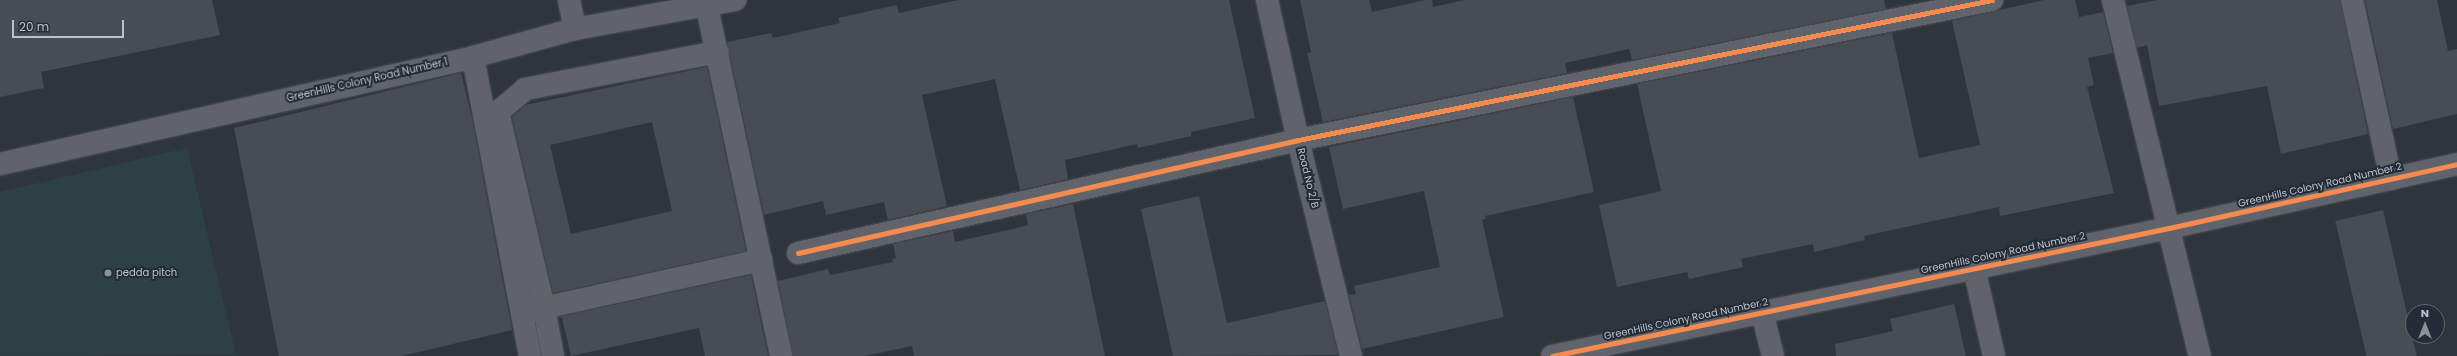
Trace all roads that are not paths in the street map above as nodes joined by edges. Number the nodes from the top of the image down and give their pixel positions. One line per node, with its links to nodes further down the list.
1 (569, 0): 8 (street)
2 (735, 0): 7 (street, GreenHills Colony Road Number 1)
3 (1267, 0): 11 (street, Road No 2/B)
4 (1992, 0): 11 (street)
5 (2113, 0): 15 (street)
6 (2352, 0): 14 (street)
7 (707, 7): 8 (street, GreenHills Colony Road Number 1); 9 (street)
8 (575, 29): 10 (street, GreenHills Colony Road Number 1)
9 (717, 52): 17 (street); 19 (street)
10 (473, 57): 12 (street, GreenHills Colony Road Number 1); 21 (street)
11 (1298, 140): 16 (street); 25 (street, Road No 2/B)
12 (0, 164)
13 (2457, 164): 14 (street, GreenHills Colony Road Number 2)
14 (2391, 178): 15 (street, GreenHills Colony Road Number 2)
15 (2168, 228): 18 (street, GreenHills Colony Road Number 2); 29 (street)
16 (798, 253)
17 (761, 260): 19 (street); 24 (street)
18 (1974, 268): 20 (street, GreenHills Colony Road Number 2); 28 (street)
19 (544, 308): 21 (street); 23 (street)
20 (1762, 312): 26 (street, GreenHills Colony Road Number 2); 27 (street)
21 (522, 313): 22 (street)
22 (530, 356)
23 (553, 356)
24 (781, 356)
25 (1352, 356)
26 (1552, 356)
27 (1773, 356)
28 (1994, 356)
29 (2200, 356)

